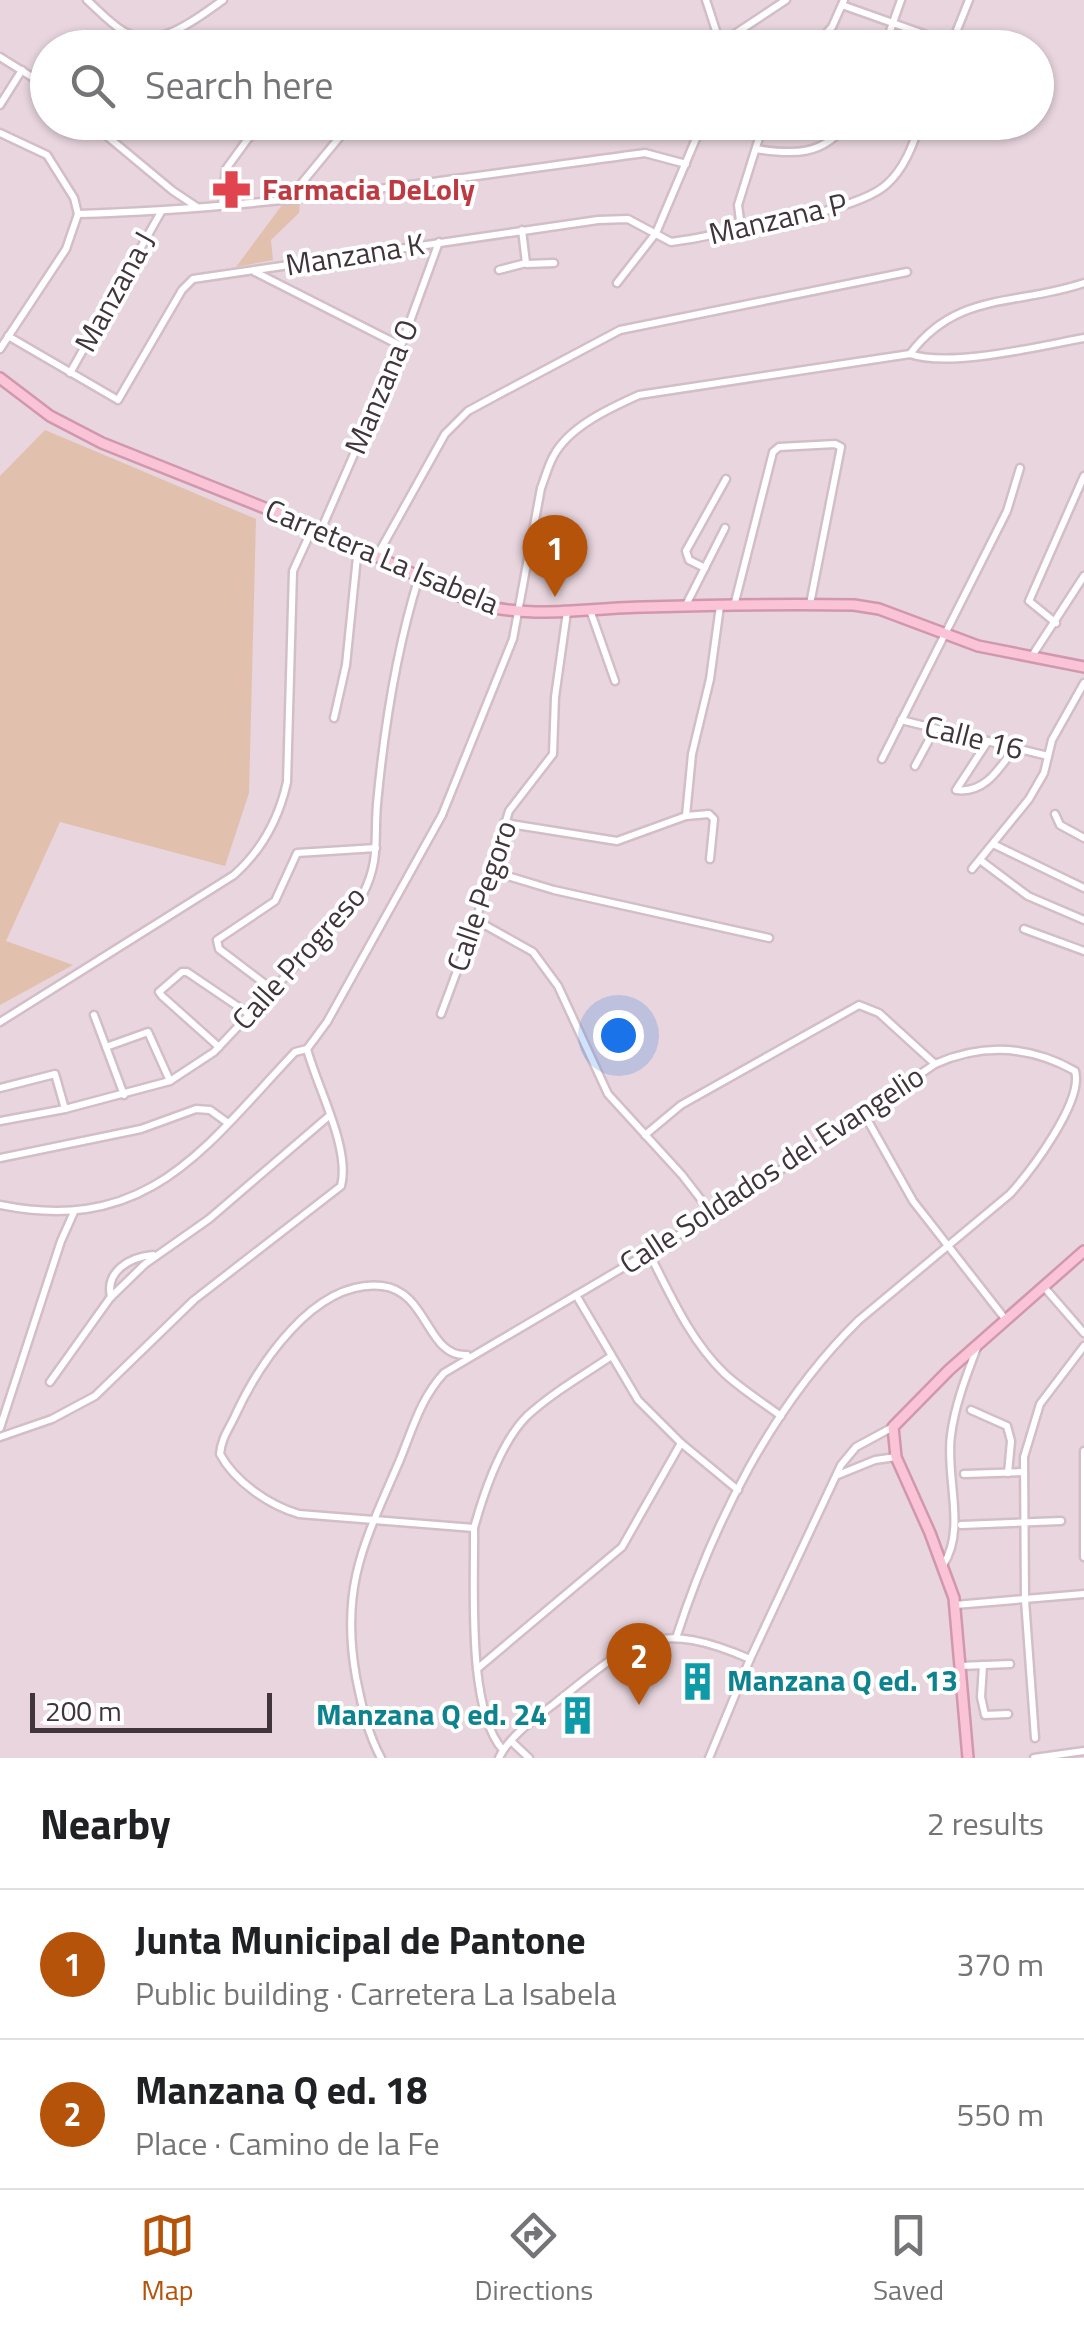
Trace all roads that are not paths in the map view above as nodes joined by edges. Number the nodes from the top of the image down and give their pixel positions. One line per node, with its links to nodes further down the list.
1 (86, 0): 9 (street)
2 (223, 0): 10 (street)
3 (706, 0): 11 (street)
4 (786, 0): 12 (street)
5 (901, 0): 8 (street)
6 (968, 0): 16 (street)
7 (843, 2): 8 (street); 13 (street)
8 (893, 22): 14 (street); 15 (street)
9 (123, 30)
10 (175, 30)
11 (716, 30)
12 (744, 30)
13 (829, 30)
14 (890, 30)
15 (912, 30)
16 (957, 30)
17 (0, 56): 18 (street)
18 (22, 70): 19 (street); 20 (street)
19 (30, 76)
20 (0, 105)
21 (0, 133): 35 (street)
22 (112, 140): 33 (street)
23 (247, 140): 32 (street)
24 (338, 140): 31 (street)
25 (696, 140): 30 (street)
26 (759, 140): 29 (street)
27 (832, 140): 29 (street)
28 (914, 140): 36 (street, Manzana P)
29 (756, 149): 36 (street)
30 (686, 164): 31 (street); 38 (street)
31 (287, 201): 32 (street)
32 (222, 206): 33 (street)
33 (198, 207): 34 (street)
34 (161, 212): 35 (street); 52 (street, Manzana J)
35 (78, 214): 47 (street)
36 (742, 228): 38 (street, Manzana P)
37 (522, 230): 38 (street, Manzana K); 39 (street, Manzana K); 41 (street)
38 (656, 233): 46 (street)
39 (439, 242): 42 (street, Manzana K); 49 (street, Manzana O)
40 (554, 263): 41 (street)
41 (526, 264): 43 (street)
42 (252, 270): 49 (street); 52 (street, Manzana K)
43 (499, 270)
44 (908, 272): 60 (street)
45 (1084, 283): 51 (street)
46 (616, 284)
47 (8, 336): 50 (street); 52 (street)
48 (1084, 338): 51 (street)
49 (401, 346): 57 (street, Manzana O)
50 (0, 348)
51 (910, 354): 69 (street)
52 (70, 373)
53 (0, 378): 57 (main road, Carretera La Isabela)
54 (1020, 468): 72 (street)
55 (1084, 476): 71 (street)
56 (726, 479): 61 (street)
57 (317, 528): 59 (main road, Carretera La Isabela); 105 (street, Manzana O)
58 (725, 528): 61 (street)
59 (358, 548): 60 (main road, Carretera La Isabela); 77 (street)
60 (377, 556): 62 (main road, Carretera La Isabela)
61 (705, 568): 65 (street)
62 (419, 576): 69 (main road, Carretera La Isabela); 90 (street, Calle Progreso)
63 (1084, 576): 71 (street)
64 (810, 604): 67 (main road, Carretera La Isabela); 67 (street); 72 (main road, Carretera La Isabela)
65 (685, 606): 66 (main road, Carretera La Isabela); 68 (main road, Carretera La Isabela)
66 (720, 606): 67 (main road, Carretera La Isabela); 86 (street)
67 (734, 606)
68 (590, 610): 70 (main road, Carretera La Isabela); 75 (street)
69 (520, 612): 70 (main road, Carretera La Isabela); 108 (street)
70 (567, 612): 87 (street, Calle Pegoro)
71 (1056, 623): 73 (street)
72 (945, 636): 73 (main road, Carretera La Isabela); 78 (street)
73 (1032, 657): 74 (main road, Carretera La Isabela)
74 (1084, 666)
75 (615, 681)
76 (1084, 683): 82 (street)
77 (334, 718)
78 (900, 720): 79 (street, Calle 16); 83 (street)
79 (935, 728): 80 (street, Calle 16); 84 (street)
80 (988, 741): 81 (street, Calle 16); 81 (street)
81 (1016, 746): 82 (street, Calle 16)
82 (1048, 756): 89 (street)
83 (882, 759)
84 (915, 766)
85 (1055, 814): 88 (street)
86 (686, 816): 87 (street); 91 (street)
87 (504, 823): 94 (street, Calle Pegoro)
88 (1084, 838)
89 (993, 844): 92 (street); 95 (street)
90 (376, 848): 101 (street, Calle Progreso); 101 (street)
91 (710, 860)
92 (980, 860): 93 (street); 97 (street)
93 (972, 869)
94 (491, 871): 96 (street, Calle Pegoro); 99 (street)
95 (1084, 888)
96 (476, 920): 103 (street, Calle Pegoro); 118 (street)
97 (1084, 920)
98 (1024, 929): 100 (street)
99 (769, 938)
100 (1084, 951)
101 (273, 990): 102 (street, Calle Progreso)
102 (250, 1014): 107 (street, Calle Progreso); 107 (street)
103 (441, 1014)
104 (94, 1015): 106 (street)
105 (0, 1022)
106 (106, 1047): 110 (street); 112 (street)
107 (219, 1047): 110 (street, Calle Progreso)
108 (308, 1049): 115 (street); 117 (street)
109 (934, 1064): 114 (street, Calle Soldados del Evangelio); 118 (street); 124 (street, Calle Soldados del Evangelio)
110 (170, 1081): 112 (street, Calle Progreso)
111 (0, 1088): 113 (street)
112 (124, 1095): 113 (street, Calle Progreso)
113 (65, 1109): 116 (street, Calle Progreso)
114 (863, 1112): 122 (street, Calle Soldados del Evangelio); 124 (street)
115 (329, 1116): 127 (street); 142 (street)
116 (0, 1121)
117 (228, 1123): 119 (street); 121 (street)
118 (644, 1136): 122 (street)
119 (0, 1158)
120 (2, 1205): 121 (street); 123 (street)
121 (74, 1212): 141 (street)
122 (713, 1215): 125 (street, Calle Soldados del Evangelio)
123 (0, 1216)
124 (947, 1246): 131 (street); 139 (street)
125 (649, 1252): 129 (street, Calle Soldados del Evangelio); 139 (street)
126 (1084, 1252): 128 (main road)
127 (154, 1255): 130 (street); 130 (street)
128 (1044, 1286): 131 (main road); 132 (street)
129 (576, 1295): 135 (street, Calle Soldados del Evangelio); 136 (street)
130 (111, 1297): 137 (street)
131 (1006, 1320): 133 (main road)
132 (1084, 1333)
133 (979, 1344): 140 (main road); 157 (street)
134 (1084, 1346): 147 (street)
135 (474, 1353): 151 (street, Calle Soldados del Evangelio); 151 (street)
136 (610, 1357): 143 (street); 155 (street)
137 (50, 1382)
138 (971, 1410): 146 (street)
139 (782, 1416): 150 (street)
140 (893, 1427): 145 (main road); 149 (street)
141 (0, 1428)
142 (0, 1438)
143 (681, 1443): 150 (street); 166 (street)
144 (1084, 1451): 156 (street)
145 (896, 1456): 149 (street); 157 (main road)
146 (1008, 1472): 147 (street); 148 (street)
147 (1024, 1472): 152 (street)
148 (964, 1474)
149 (837, 1476): 162 (street)
150 (738, 1490): 161 (street)
151 (373, 1521): 155 (street); 172 (street, Calle Soldados del Evangelio)
152 (1023, 1521): 153 (street); 154 (street); 159 (street)
153 (1060, 1521)
154 (961, 1525)
155 (474, 1528): 166 (street)
156 (1084, 1557)
157 (942, 1566): 160 (main road)
158 (1084, 1594): 159 (street)
159 (1025, 1600): 160 (street); 168 (street)
160 (955, 1604): 165 (main road)
161 (676, 1638): 162 (street); 169 (street)
162 (750, 1660): 174 (street)
163 (1010, 1664): 164 (street)
164 (982, 1665): 165 (street); 167 (street)
165 (960, 1666): 175 (main road)
166 (477, 1669): 171 (street)
167 (1008, 1714)
168 (1035, 1738)
169 (511, 1741): 171 (street); 173 (street)
170 (1084, 1751): 176 (street)
171 (501, 1754)
172 (382, 1758)
173 (530, 1758)
174 (709, 1758)
175 (968, 1758)
176 (1034, 1758)

